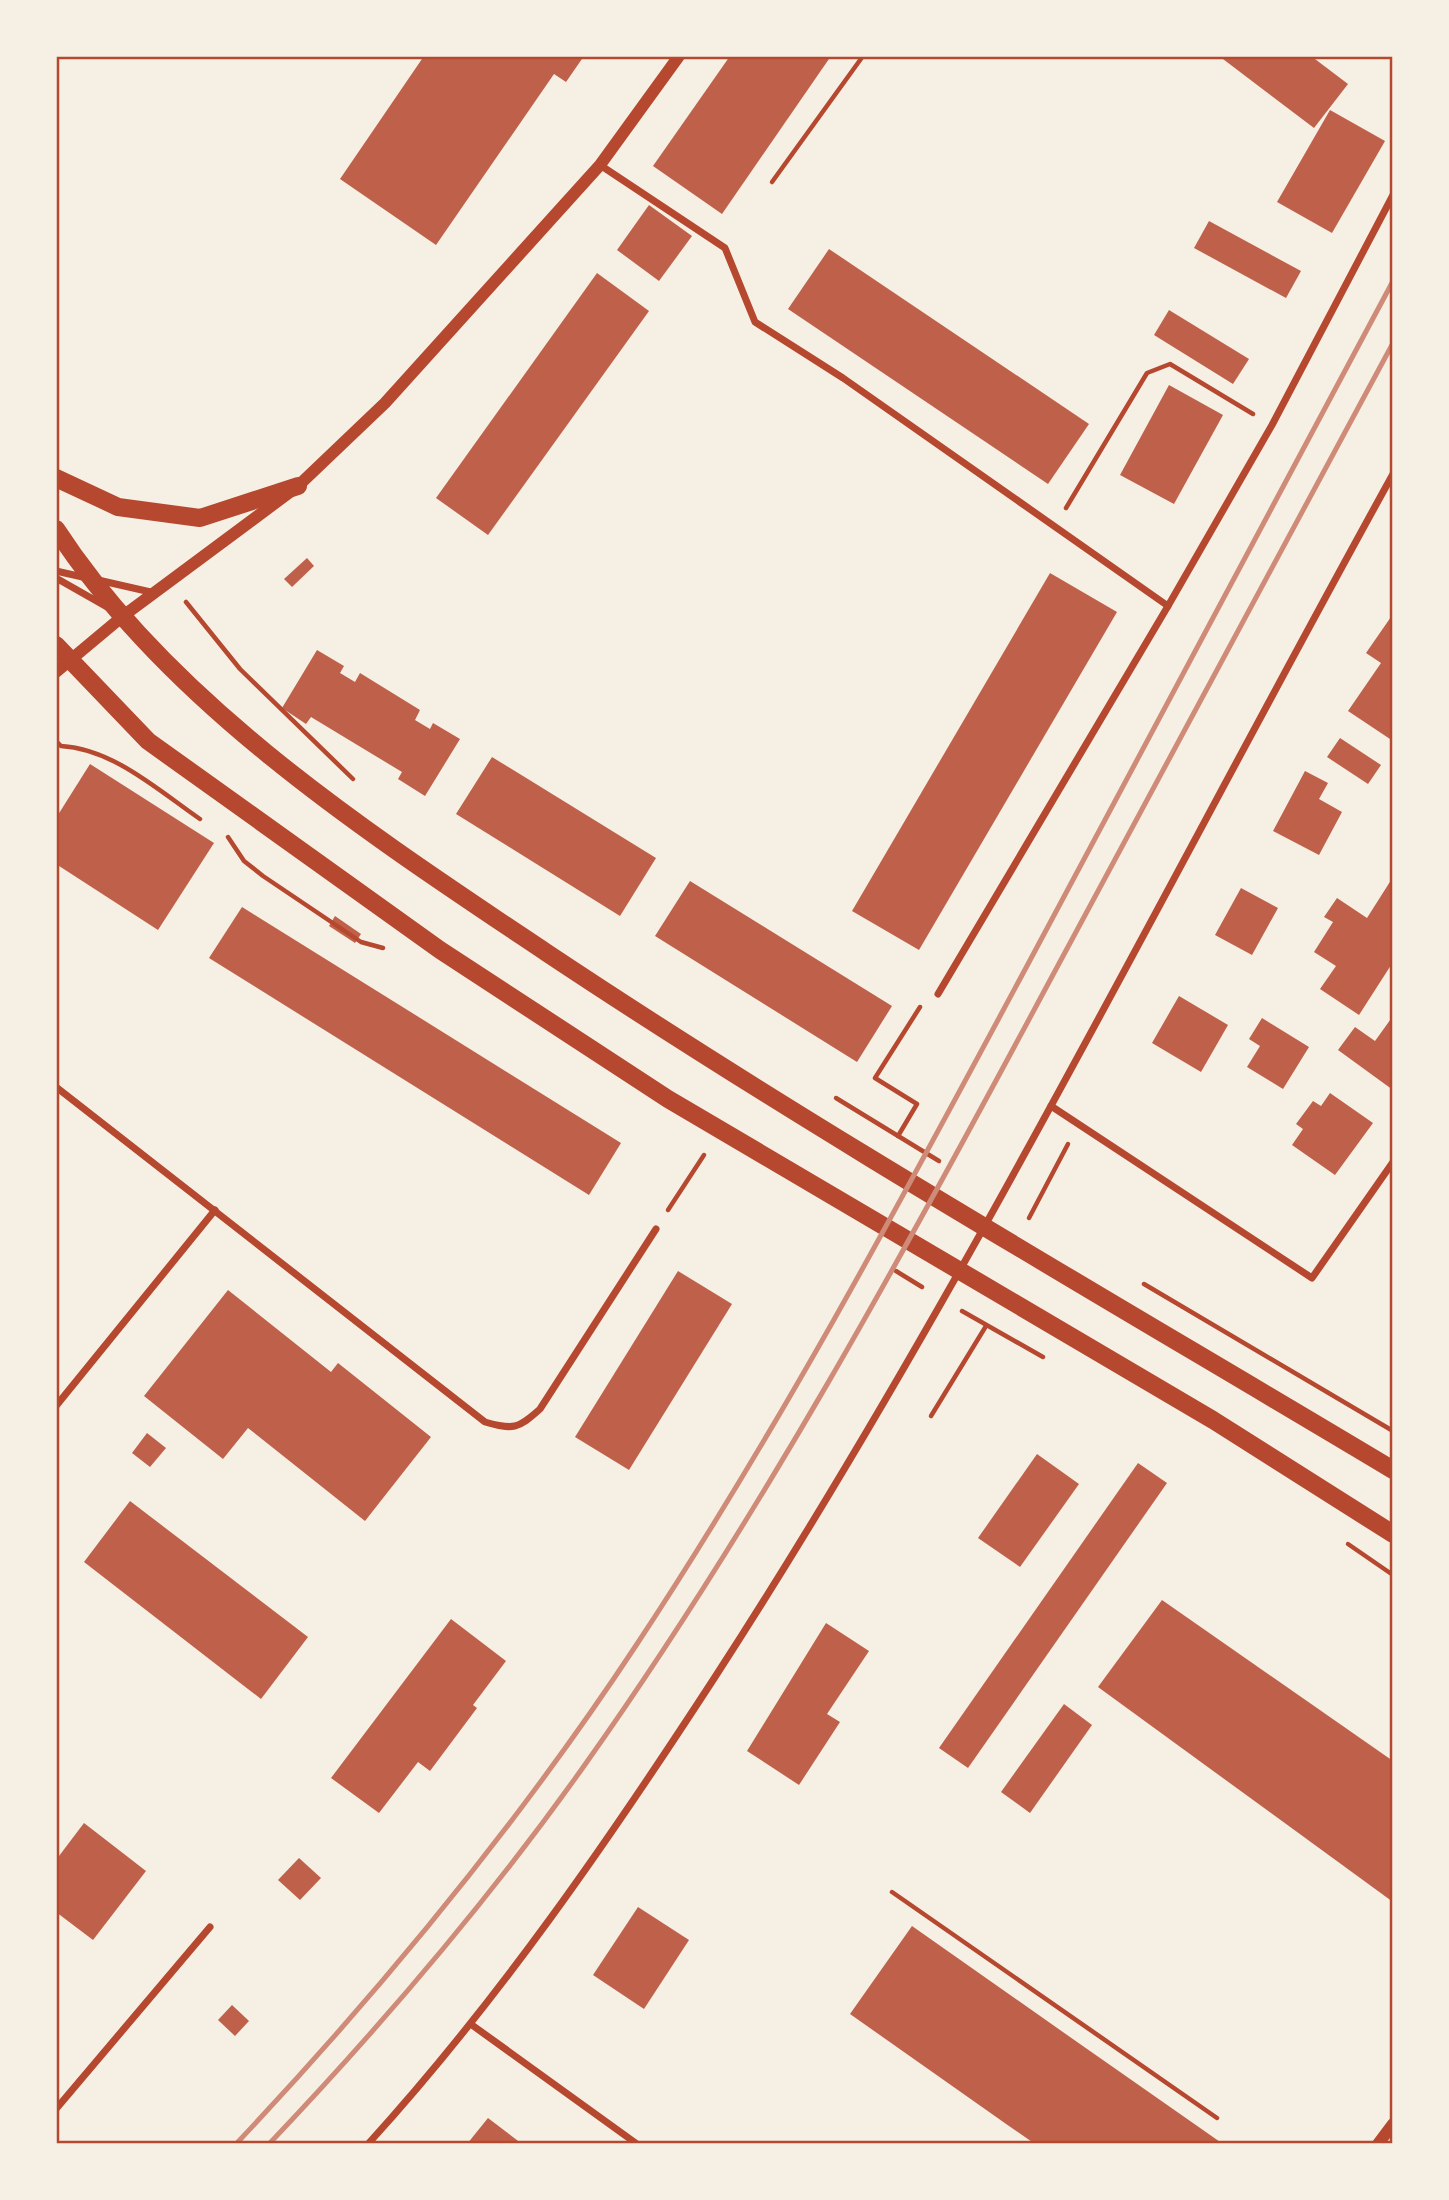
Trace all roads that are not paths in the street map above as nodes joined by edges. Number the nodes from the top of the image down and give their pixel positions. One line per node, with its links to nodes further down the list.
1 (678, 56): 2 (street)
2 (600, 165): 6 (street); 12 (street)
3 (1393, 195): 12 (street)
4 (1393, 474): 18 (street)
5 (56, 478): 6 (main road)
6 (298, 486): 11 (street)
7 (56, 529): 10 (main road)
8 (56, 571): 10 (street)
9 (56, 578): 13 (street)
10 (94, 580): 11 (street); 13 (main road)
11 (156, 593): 13 (street)
12 (1168, 606): 16 (street)
13 (123, 616): 15 (street); 23 (main road)
14 (56, 645): 15 (main road)
15 (62, 666): 24 (main road)
16 (938, 993)
17 (56, 1087): 20 (street)
18 (1051, 1106): 19 (street); 26 (street)
19 (1393, 1163)
20 (215, 1210): 21 (street); 22 (street)
21 (656, 1229)
22 (56, 1406)
23 (1393, 1470)
24 (1393, 1534)
25 (210, 1927): 27 (street)
26 (472, 2025): 29 (street); 30 (street)
27 (56, 2109)
28 (1393, 2124): 31 (street)
29 (368, 2144)
30 (637, 2144)
31 (1378, 2144)

